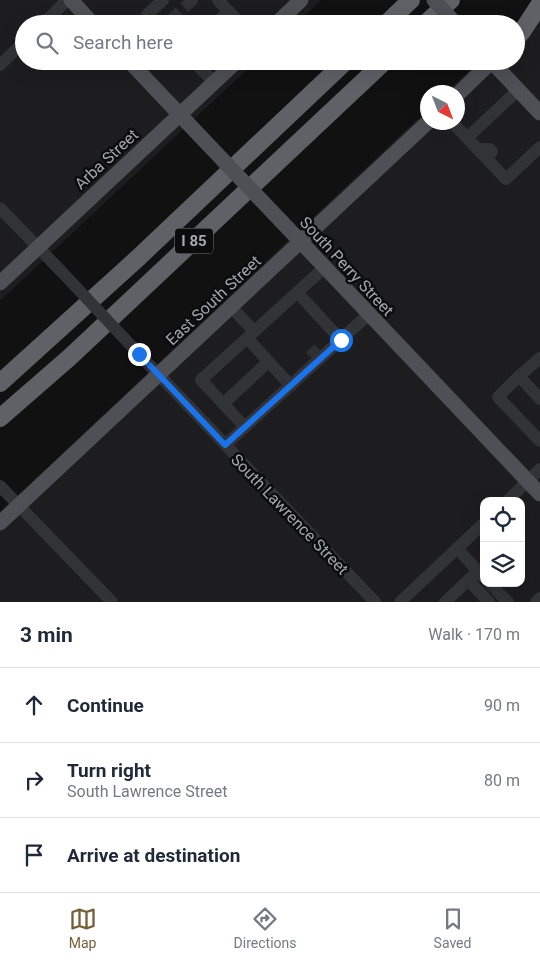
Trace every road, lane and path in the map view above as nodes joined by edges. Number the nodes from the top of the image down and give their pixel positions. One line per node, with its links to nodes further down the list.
1 (69, 0): 10 (street); 11 (main road)
2 (163, 0): 12 (street)
3 (218, 0): 9 (street)
4 (301, 0): 15 (main road)
5 (411, 0): 16 (highway)
6 (434, 0): 18 (main road, bridge)
7 (450, 0): 17 (highway)
8 (540, 4): 20 (highway)
9 (228, 11): 13 (street); 14 (street)
10 (53, 15)
11 (84, 15)
12 (148, 15)
13 (224, 15)
14 (232, 15)
15 (285, 15)
16 (395, 15)
17 (434, 15)
18 (448, 15)
19 (540, 16): 21 (street)
20 (525, 26)
21 (525, 30)
22 (15, 51): 23 (street)
23 (0, 65)
24 (138, 70): 34 (main road, South Perry Street)
25 (203, 70): 31 (street)
26 (227, 70): 31 (main road, Arba Street)
27 (336, 70): 56 (highway, I 85)
28 (375, 70): 60 (highway, I 85)
29 (483, 70): 32 (main road)
30 (500, 70): 33 (main road)
31 (214, 82): 34 (main road, Arba Street)
32 (465, 87)
33 (518, 90): 35 (main road); 38 (street)
34 (180, 114): 43 (main road, South Perry Street, bridge); 44 (main road, Arba Street)
35 (540, 114)
36 (420, 130): 43 (main road, East South Street)
37 (460, 130): 38 (street)
38 (467, 138): 40 (street)
39 (540, 146): 41 (street)
40 (478, 149): 41 (street); 41 (street)
41 (499, 172)
42 (0, 208): 44 (street, South Lawrence Street)
43 (300, 242): 45 (main road, South Perry Street); 48 (main road, East South Street)
44 (38, 248): 46 (main road, Arba Street); 54 (street, South Lawrence Street, bridge)
45 (324, 267): 47 (street); 49 (main road, South Perry Street)
46 (0, 283)
47 (297, 292): 50 (street); 51 (street)
48 (231, 307): 50 (street); 54 (main road, East South Street)
49 (369, 314): 51 (street); 65 (main road, South Perry Street)
50 (250, 335): 53 (street); 59 (street)
51 (338, 337): 57 (street); 57 (street)
52 (540, 358): 55 (street)
53 (268, 362): 57 (street); 59 (street)
54 (159, 375): 63 (street, South Lawrence Street); 69 (main road, East South Street)
55 (519, 376): 58 (street); 62 (street)
56 (0, 383)
57 (288, 383): 61 (street)
58 (540, 399)
59 (223, 404): 61 (street)
60 (0, 418)
61 (245, 427): 63 (street)
62 (540, 441)
63 (225, 445): 76 (street, South Lawrence Street)
64 (540, 469): 65 (street)
65 (528, 481): 67 (main road, South Perry Street); 68 (street)
66 (0, 486): 69 (street)
67 (540, 494)
68 (511, 497)
69 (19, 506): 70 (main road, East South Street); 75 (street)
70 (0, 523)
71 (480, 527): 72 (street)
72 (457, 548): 73 (street); 77 (street)
73 (477, 576): 78 (street); 79 (street)
74 (540, 598): 80 (street)
75 (112, 602)
76 (375, 602)
77 (400, 602)
78 (445, 602)
79 (489, 602)
80 (536, 602)

